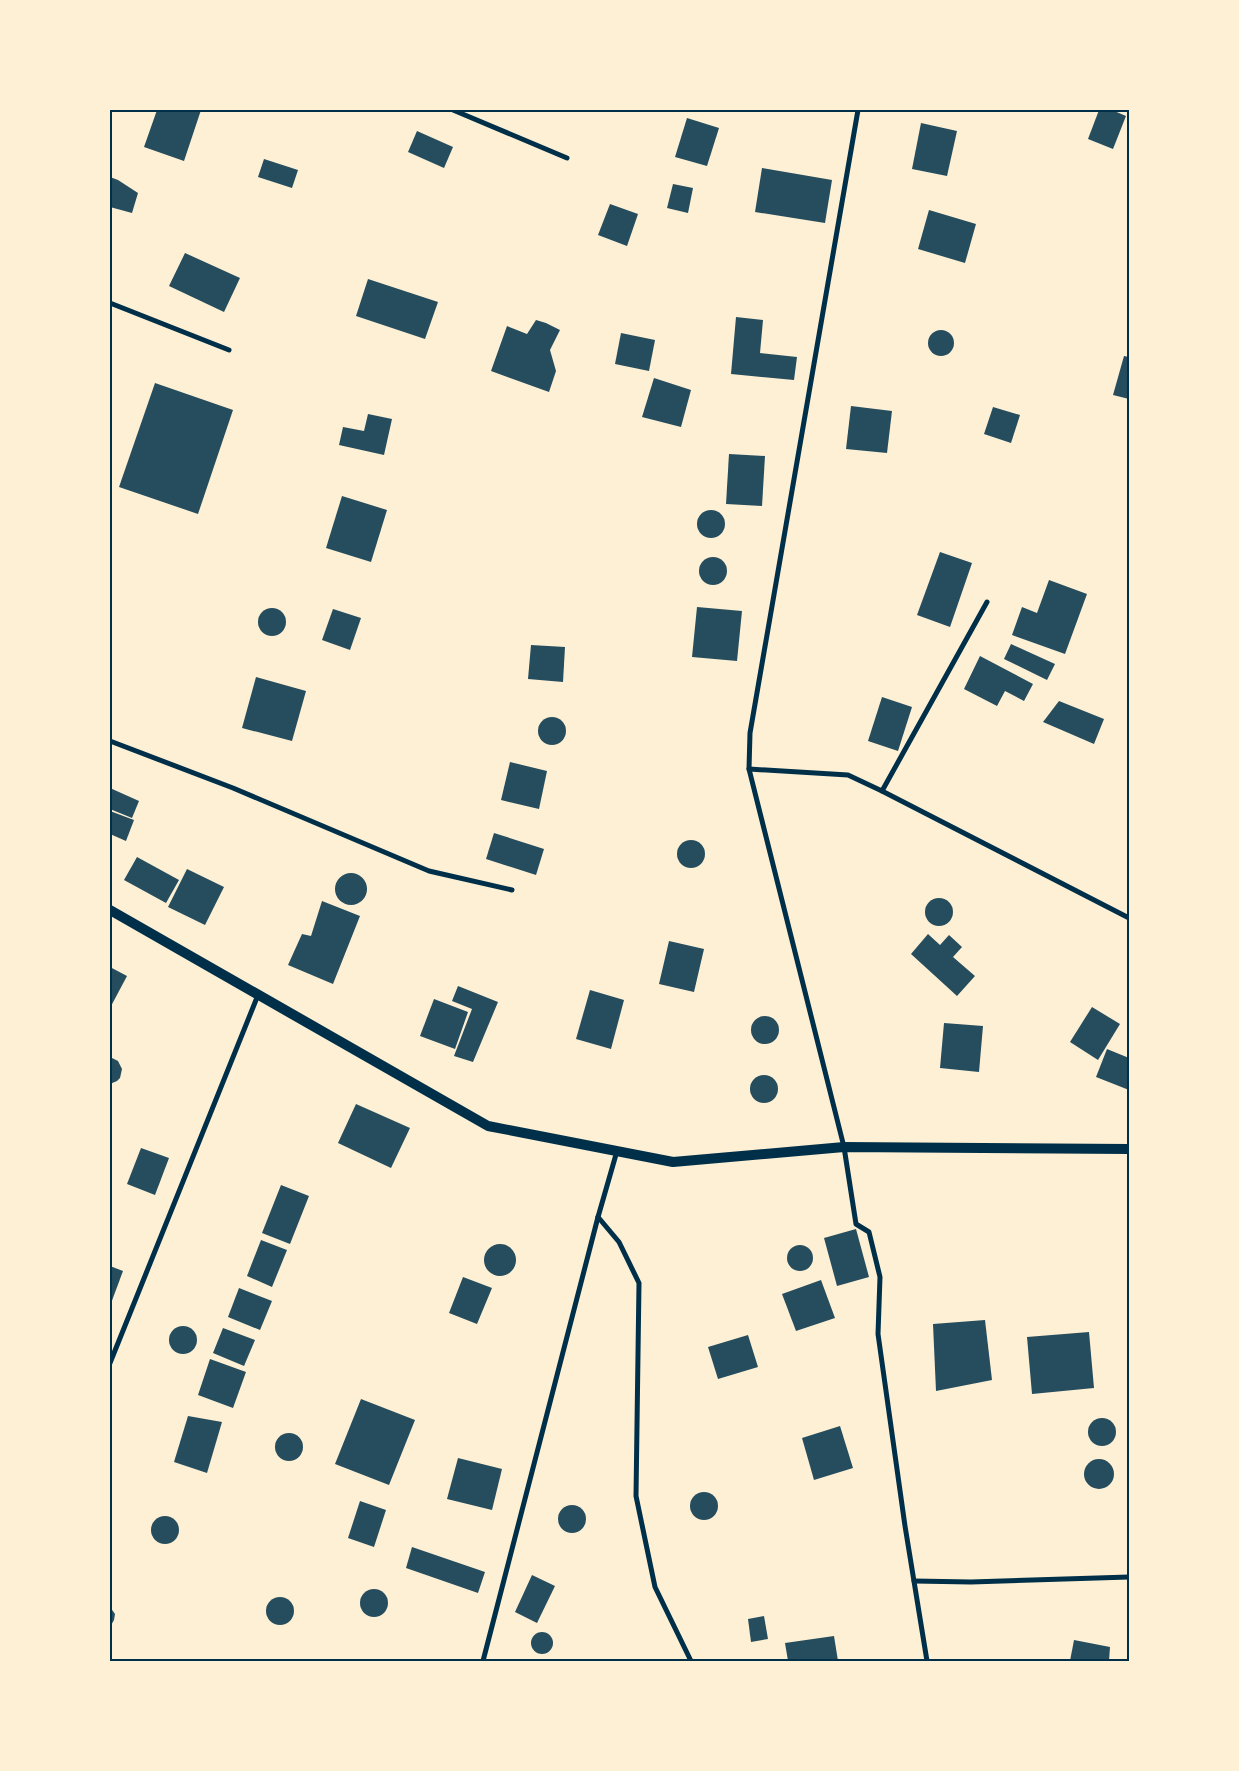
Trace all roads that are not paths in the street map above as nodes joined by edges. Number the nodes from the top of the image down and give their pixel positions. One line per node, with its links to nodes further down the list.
1 (453, 110): 3 (street)
2 (858, 110): 8 (street)
3 (567, 158)
4 (110, 303): 5 (street)
5 (230, 350)
6 (987, 602): 9 (street)
7 (110, 741): 10 (street)
8 (749, 769): 9 (street); 14 (street)
9 (882, 791): 12 (street)
10 (512, 890)
11 (110, 910): 13 (main road)
12 (1129, 918)
13 (258, 995): 16 (main road); 18 (street)
14 (844, 1146): 15 (main road); 16 (main road); 20 (street)
15 (1129, 1149)
16 (617, 1151): 17 (street)
17 (598, 1217): 21 (street); 22 (street)
18 (110, 1363)
19 (1129, 1577): 20 (street)
20 (914, 1581): 23 (street)
21 (482, 1661)
22 (691, 1661)
23 (927, 1661)

